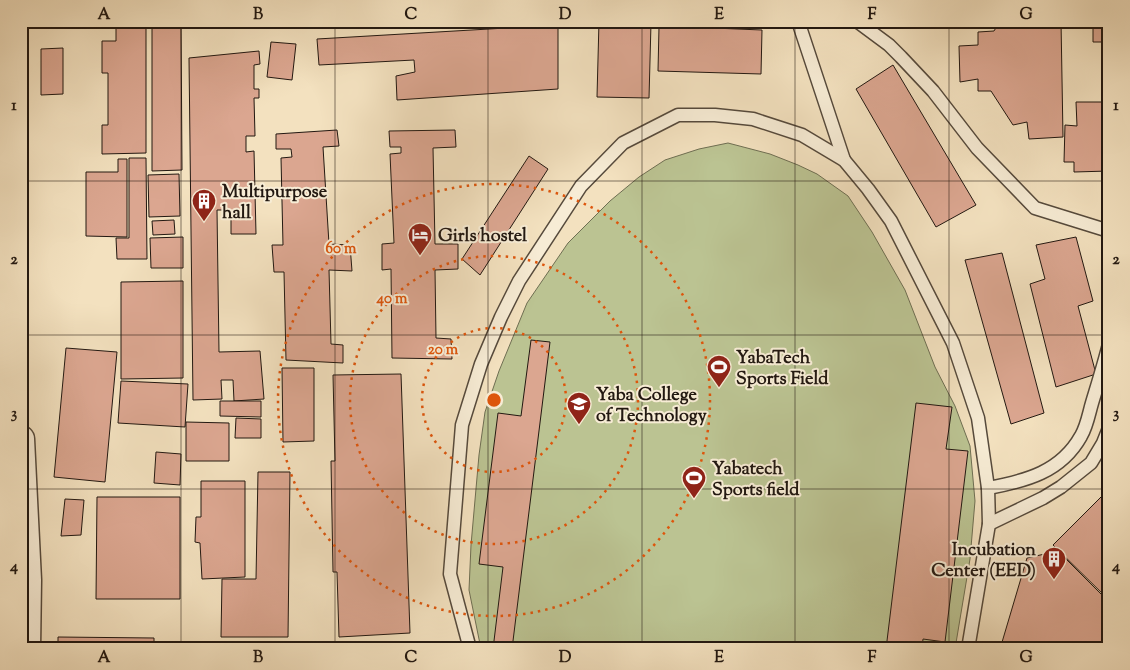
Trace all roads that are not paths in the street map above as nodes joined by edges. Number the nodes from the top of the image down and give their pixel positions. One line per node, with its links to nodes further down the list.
1 (798, 21): 3 (lane)
2 (855, 21): 4 (lane)
3 (844, 160): 8 (lane); 11 (lane)
4 (1109, 231)
5 (1109, 344): 8 (lane)
6 (1109, 428): 9 (lane)
7 (21, 439): 10 (street)
8 (988, 488): 9 (lane)
9 (989, 524): 12 (lane)
10 (27, 649)
11 (470, 649)
12 (968, 649)

